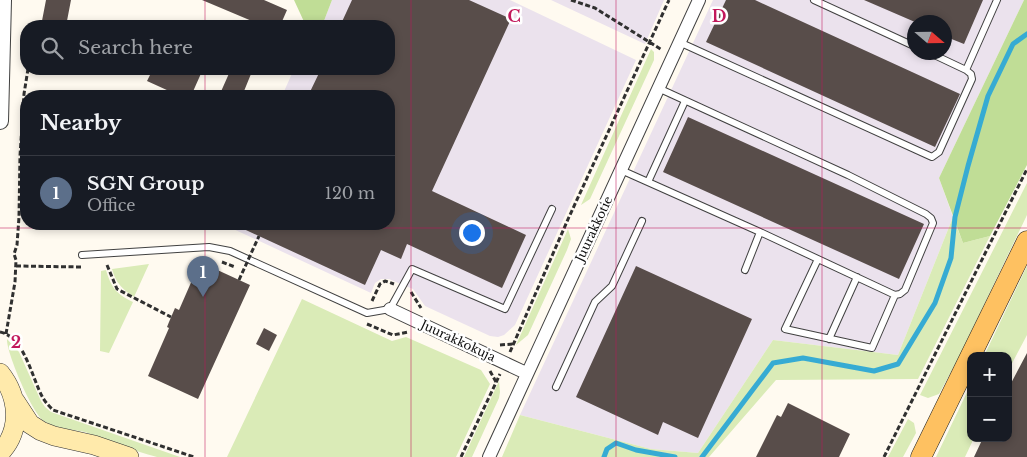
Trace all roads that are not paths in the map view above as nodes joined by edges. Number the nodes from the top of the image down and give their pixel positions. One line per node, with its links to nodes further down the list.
1 (3, 0): 11 (street)
2 (699, 0): 5 (street, Juurakkotie)
3 (814, 0): 6 (lane)
4 (997, 0): 8 (lane)
5 (680, 42): 8 (lane); 9 (street, Juurakkotie)
6 (907, 43)
7 (945, 60): 8 (lane)
8 (966, 70)
9 (658, 88): 10 (lane); 12 (street, Juurakkotie)
10 (685, 101): 13 (lane); 22 (lane)
11 (0, 121)
12 (621, 170): 13 (lane); 26 (street, Juurakkotie)
13 (648, 182): 16 (lane)
14 (552, 209): 23 (lane)
15 (642, 221): 27 (lane)
16 (760, 232): 19 (lane); 20 (lane)
17 (1027, 241): 32 (main road)
18 (82, 255): 23 (lane)
19 (818, 259): 21 (lane); 24 (lane)
20 (745, 270)
21 (857, 278): 22 (lane); 24 (lane)
22 (894, 295): 24 (lane)
23 (390, 309): 26 (street, Juurakkokuja)
24 (829, 340)
25 (0, 373): 28 (main road)
26 (526, 373): 31 (street, Juurakkotie)
27 (556, 387)
28 (15, 401): 29 (main road); 30 (main road)
29 (0, 453)
30 (129, 457)
31 (488, 457)
32 (920, 457)

